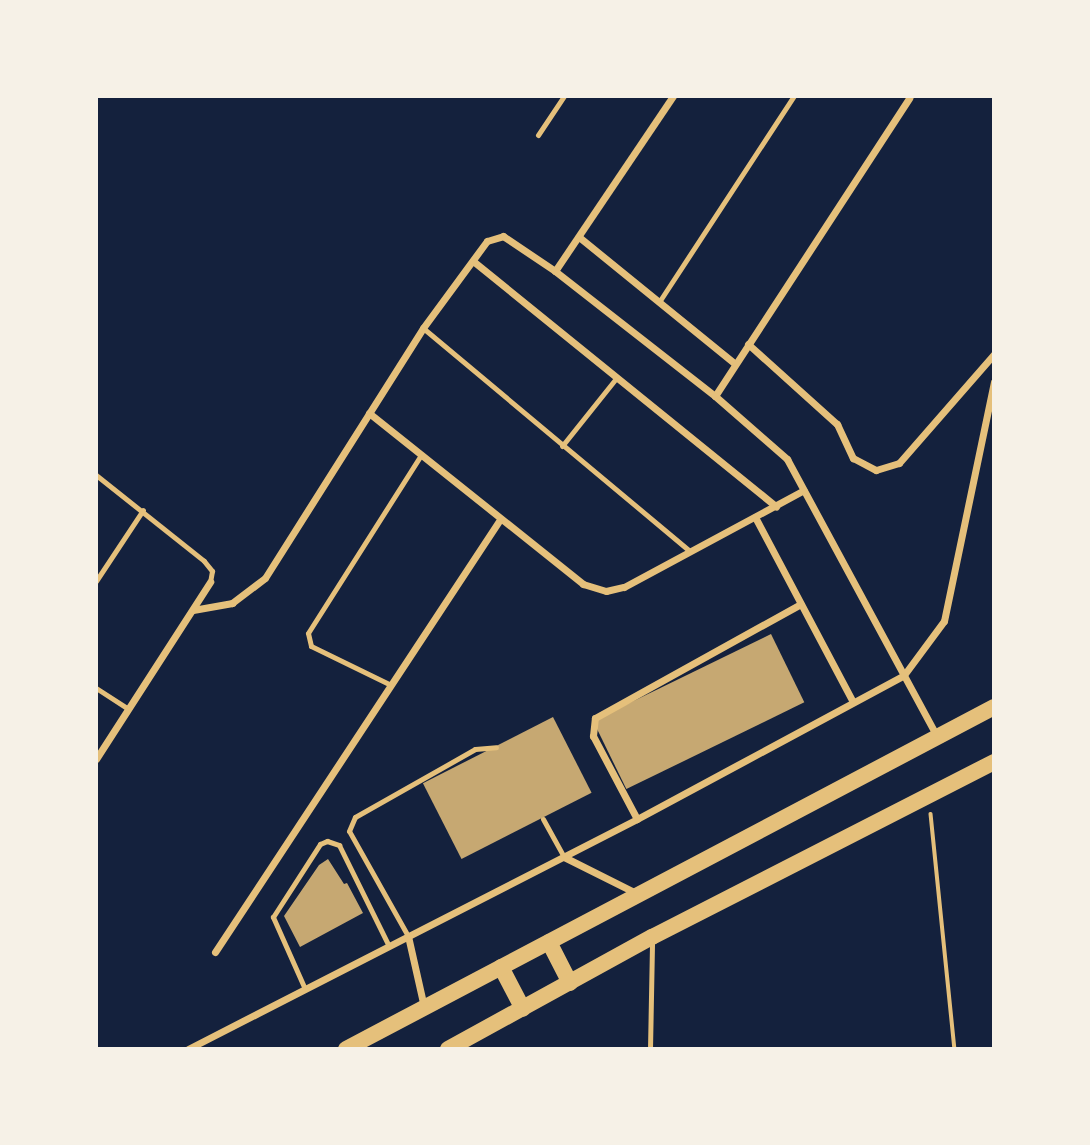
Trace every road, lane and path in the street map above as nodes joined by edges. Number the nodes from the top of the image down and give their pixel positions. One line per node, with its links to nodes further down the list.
1 (564, 96): 5 (lane)
2 (673, 96): 6 (street)
3 (794, 96): 9 (lane)
4 (909, 98): 11 (street)
5 (538, 135)
6 (579, 237): 8 (street); 9 (street)
7 (472, 261): 8 (street); 10 (street); 14 (street)
8 (555, 271): 16 (street)
9 (659, 302): 13 (street)
10 (423, 328): 17 (street); 18 (lane)
11 (748, 344): 12 (street); 13 (street)
12 (994, 354)
13 (735, 364): 16 (street)
14 (618, 376): 18 (lane); 22 (street)
15 (994, 382): 31 (street)
16 (715, 396): 21 (street)
17 (369, 413): 19 (street); 30 (street)
18 (562, 446): 26 (lane)
19 (421, 455): 25 (street); 32 (lane)
20 (96, 475): 23 (lane)
21 (804, 490): 22 (street); 31 (street)
22 (776, 506): 24 (street)
23 (143, 510): 27 (lane); 28 (lane)
24 (755, 517): 26 (street); 29 (street)
25 (499, 521): 26 (street); 32 (street)
26 (690, 551)
27 (96, 581)
28 (210, 582): 30 (street)
29 (801, 604): 34 (street); 43 (street)
30 (193, 610): 36 (street)
31 (904, 675): 34 (street); 37 (street)
32 (391, 685): 50 (street)
33 (96, 688): 36 (lane)
34 (853, 702): 43 (street)
35 (994, 707): 37 (main road)
36 (128, 709): 39 (street)
37 (937, 736): 45 (main road)
38 (496, 747): 46 (lane)
39 (96, 759)
40 (994, 762): 41 (main road)
41 (929, 794): 47 (main road); 60 (path)
42 (543, 819): 44 (lane)
43 (637, 819): 44 (street)
44 (564, 857): 45 (street); 46 (street)
45 (639, 894): 48 (main road)
46 (408, 936): 49 (street); 54 (street)
47 (652, 937): 52 (main road); 59 (lane)
48 (549, 942): 51 (main road); 52 (main road)
49 (389, 946): 53 (street); 53 (lane)
50 (215, 952)
51 (501, 967): 54 (main road); 55 (main road)
52 (570, 983): 55 (main road)
53 (305, 989): 56 (street)
54 (425, 1007): 57 (main road)
55 (523, 1009): 58 (main road)
56 (187, 1049)
57 (346, 1049)
58 (448, 1049)
59 (650, 1049)
60 (955, 1049)

